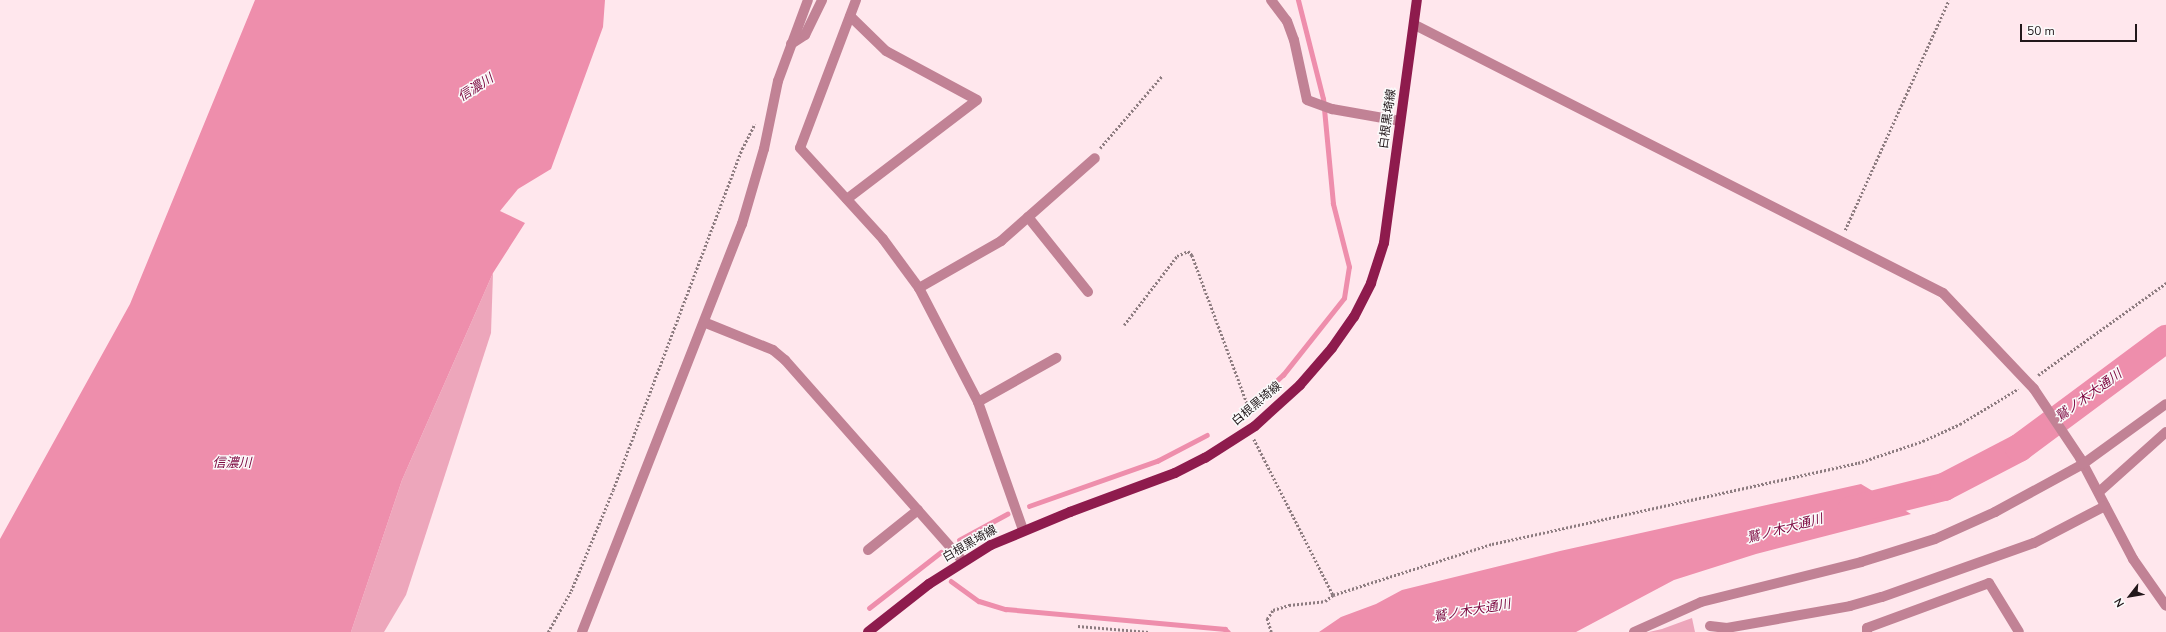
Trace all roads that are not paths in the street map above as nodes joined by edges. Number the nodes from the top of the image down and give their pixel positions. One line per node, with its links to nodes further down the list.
1 (808, 0): 8 (street)
2 (822, 0): 8 (street)
3 (856, 0): 6 (street)
4 (1271, 0): 9 (street)
5 (1417, 0): 7 (main road, 白根黒埼線)
6 (850, 16): 11 (street); 11 (street)
7 (1415, 25): 9 (main road, 白根黒埼線); 20 (street)
8 (791, 44): 15 (street)
9 (1400, 121): 24 (main road, 白根黒埼線)
10 (1095, 158): 12 (street)
11 (847, 199): 13 (street)
12 (1028, 217): 13 (street); 14 (street)
13 (919, 288): 17 (street)
14 (1088, 292)
15 (706, 322): 23 (street); 29 (street)
16 (1056, 358): 17 (street)
17 (978, 402): 24 (street)
18 (2166, 404): 20 (street)
19 (2166, 432): 21 (street)
20 (2081, 461): 21 (street); 31 (street)
21 (2100, 492): 22 (street)
22 (2105, 506): 27 (street); 28 (street)
23 (918, 510): 25 (street); 26 (street)
24 (1023, 530): 26 (main road, 白根黒埼線)
25 (868, 550)
26 (963, 561): 30 (main road, 白根黒埼線)
27 (2166, 606)
28 (1710, 626)
29 (582, 632)
30 (868, 632)
31 (1634, 632)
32 (1867, 632): 33 (street)
33 (2019, 632)

